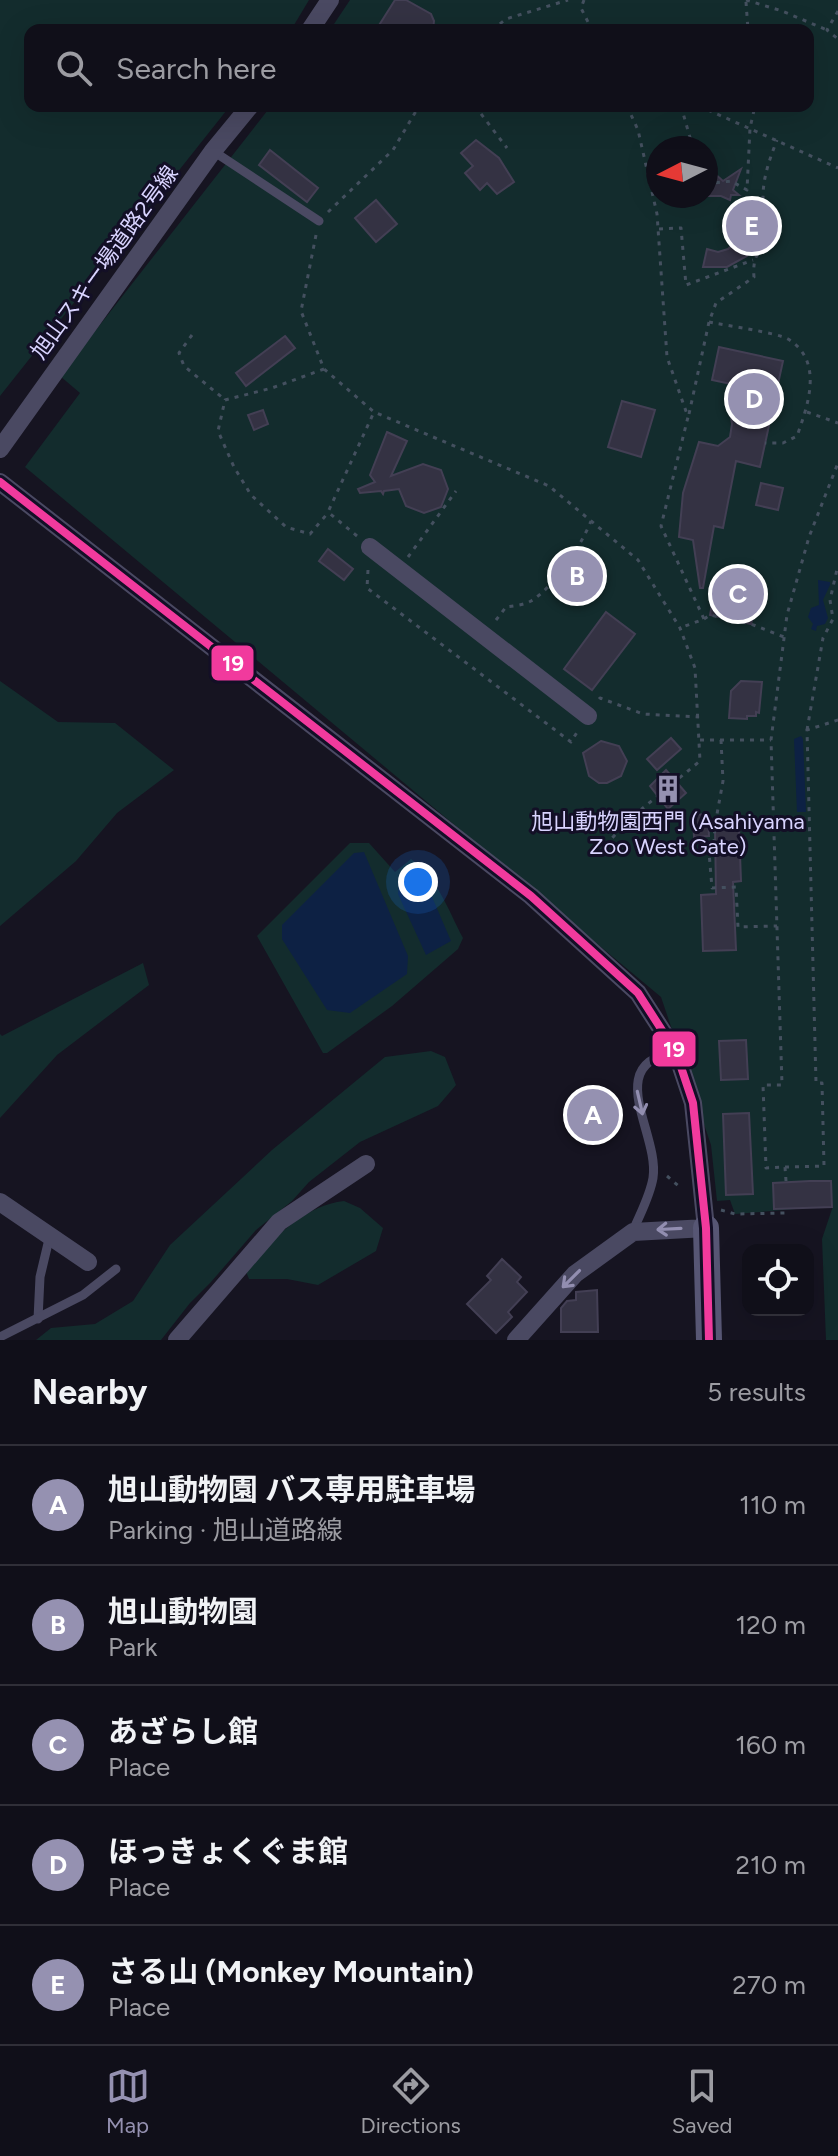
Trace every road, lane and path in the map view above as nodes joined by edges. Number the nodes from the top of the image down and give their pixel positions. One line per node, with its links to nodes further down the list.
1 (330, 0): 6 (street)
2 (568, 0): 7 (path)
3 (584, 0): 8 (path)
4 (746, 0): 9 (path); 10 (path)
5 (838, 11): 12 (path)
6 (314, 24)
7 (500, 24)
8 (589, 24)
9 (748, 24)
10 (813, 24)
11 (814, 25): 12 (path)
12 (827, 30): 13 (path)
13 (838, 39)
14 (245, 112): 25 (street, 旭山スキー場道路2号線)
15 (415, 112): 28 (path)
16 (480, 112): 24 (path)
17 (630, 112): 29 (path)
18 (683, 112): 22 (path)
19 (713, 112): 21 (path)
20 (754, 112): 21 (path)
21 (750, 128): 23 (path); 27 (path)
22 (690, 136)
23 (777, 140): 26 (path); 30 (path)
24 (507, 148)
25 (213, 151): 28 (lane); 39 (street, 旭山スキー場道路2号線)
26 (838, 168)
27 (718, 183)
28 (319, 221): 33 (path)
29 (659, 229): 30 (path); 36 (path)
30 (753, 260): 31 (path)
31 (709, 322): 35 (path); 36 (path)
32 (192, 335): 34 (path)
33 (324, 369): 34 (path); 44 (path)
34 (225, 400): 43 (path)
35 (806, 412): 37 (path); 38 (path)
36 (688, 417): 48 (path)
37 (838, 423)
38 (765, 443)
39 (0, 449)
40 (838, 463): 51 (path)
41 (0, 482): 60 (street)
42 (456, 491): 47 (path)
43 (328, 512)
44 (591, 521): 49 (path); 50 (path)
45 (370, 547): 47 (street)
46 (838, 565): 54 (path)
47 (399, 569): 50 (street)
48 (704, 619): 49 (path); 51 (path)
49 (680, 628): 55 (path)
50 (484, 636): 52 (street)
51 (784, 637): 57 (path)
52 (588, 716)
53 (838, 720): 54 (path)
54 (807, 730): 62 (path)
55 (700, 740): 56 (path); 58 (path)
56 (721, 740): 57 (path); 59 (path)
57 (771, 740): 59 (path)
58 (607, 844)
59 (777, 926): 62 (path)
60 (676, 1052): 67 (street); 68 (lane, one-way to 68)
61 (366, 1164): 74 (street)
62 (785, 1167): 64 (path)
63 (666, 1176): 67 (path)
64 (786, 1181)
65 (0, 1202): 69 (street)
66 (787, 1209): 67 (path)
67 (699, 1222): 68 (street, one-way to 68); 76 (street)
68 (633, 1232): 75 (street, one-way to 75)
69 (50, 1235): 70 (street); 72 (lane)
70 (88, 1262)
71 (116, 1269): 72 (lane)
72 (38, 1319): 73 (lane)
73 (0, 1337)
74 (177, 1340)
75 (516, 1340)
76 (709, 1340)

